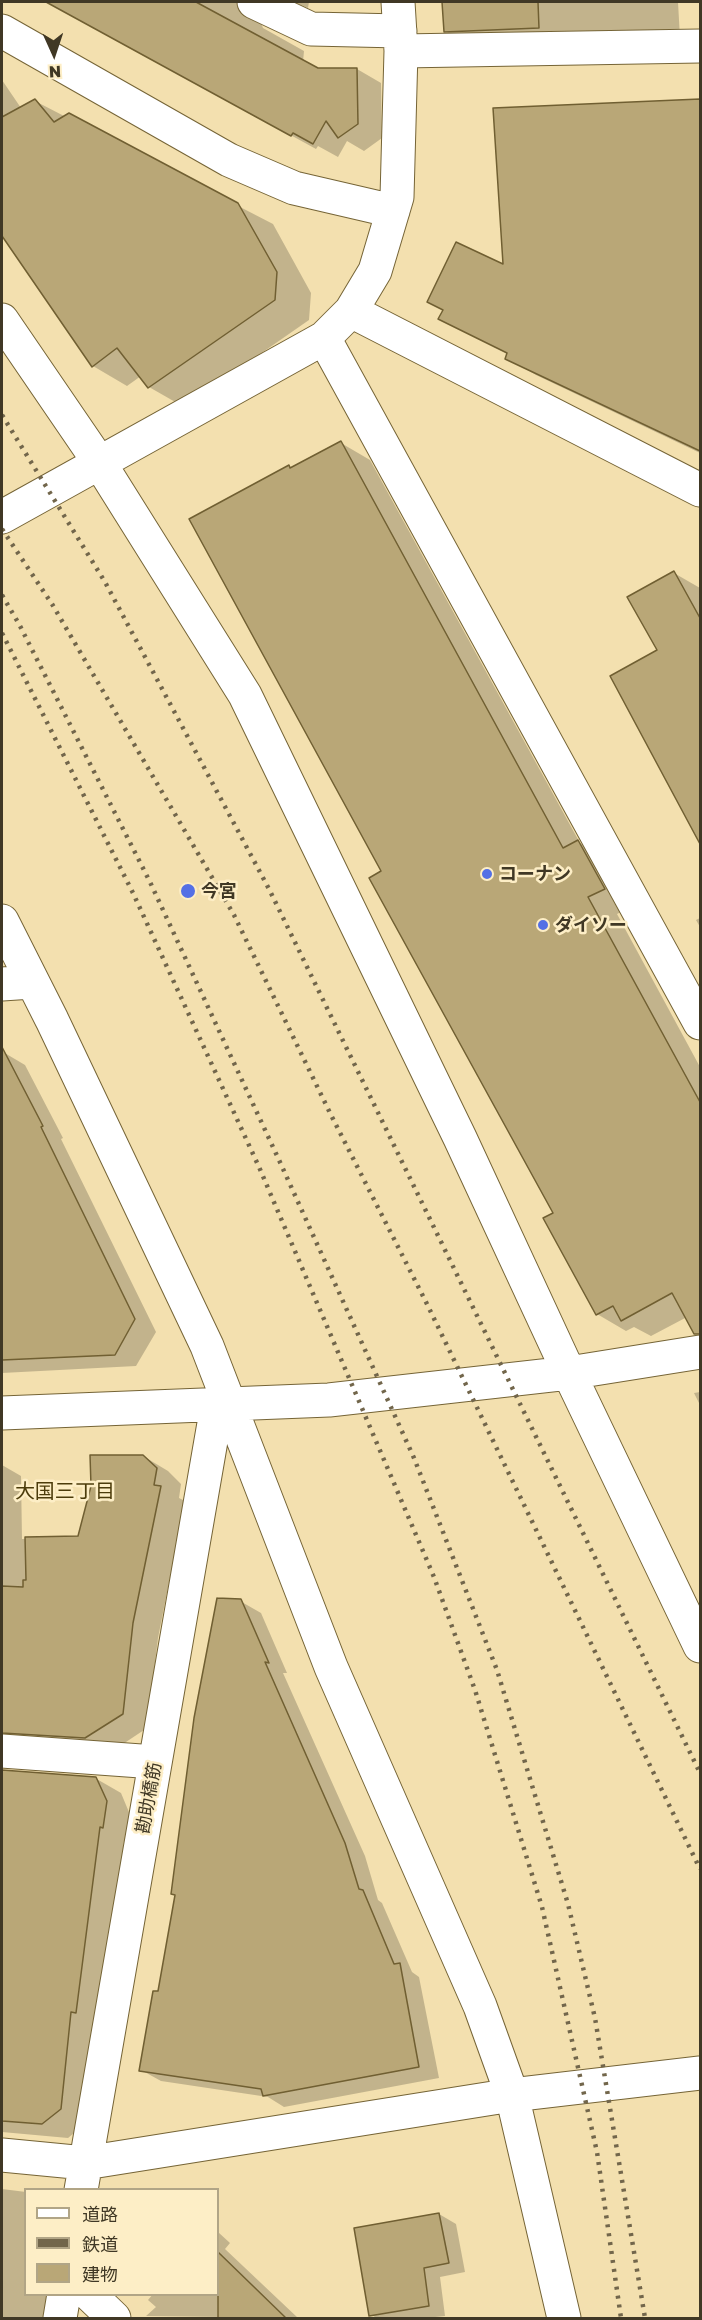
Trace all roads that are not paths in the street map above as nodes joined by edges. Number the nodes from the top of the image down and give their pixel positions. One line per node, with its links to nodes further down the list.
1 (254, 2): 2 (street)
2 (400, 28): 4 (street); 5 (street)
3 (2, 31): 5 (street)
4 (700, 46)
5 (393, 211): 6 (street)
6 (351, 310): 8 (street); 10 (street)
7 (2, 320): 9 (street)
8 (324, 338): 9 (street); 14 (street)
9 (99, 462): 11 (street); 16 (street)
10 (700, 490)
11 (2, 518)
12 (2, 921): 13 (street)
13 (17, 983): 17 (street)
14 (700, 1023)
15 (700, 1352): 16 (street)
16 (569, 1373): 17 (street); 19 (street)
17 (223, 1406): 18 (street); 21 (street, 勘助橋筋); 23 (street)
18 (2, 1413)
19 (700, 1646)
20 (2, 1751): 21 (street)
21 (155, 1762): 25 (street, 勘助橋筋)
22 (700, 2073): 23 (street)
23 (512, 2095): 25 (street); 30 (street)
24 (2, 2155): 25 (street)
25 (83, 2176)
26 (64, 2296): 28 (street)
27 (90, 2296): 29 (street)
28 (60, 2319)
29 (114, 2319)
30 (564, 2319)

